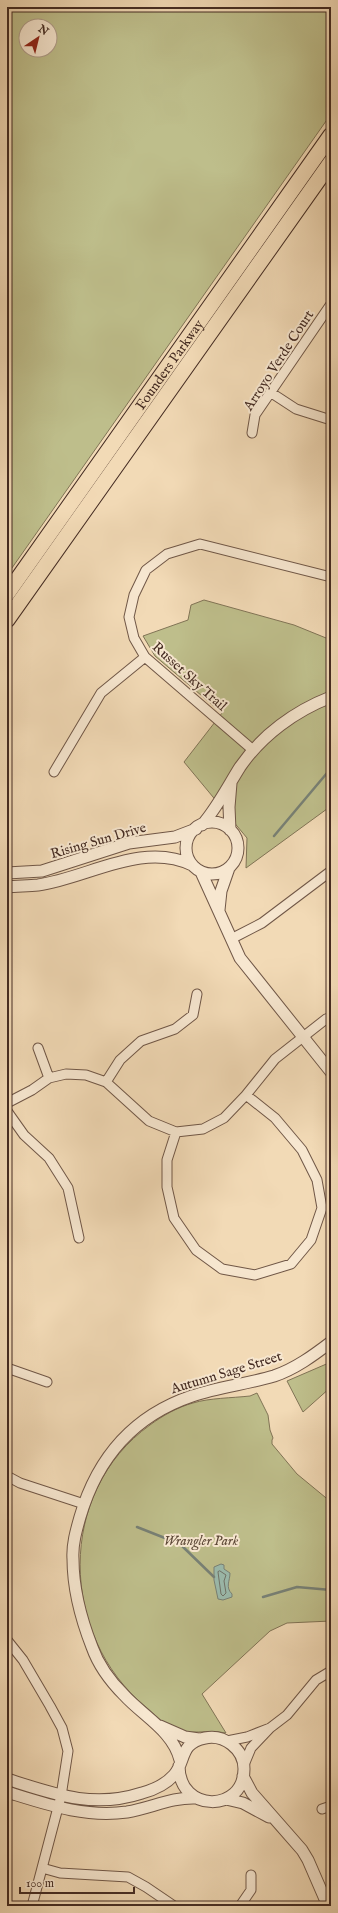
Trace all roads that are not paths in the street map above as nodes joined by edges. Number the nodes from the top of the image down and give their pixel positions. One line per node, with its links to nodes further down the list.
1 (331, 135): 8 (highway, Founders Parkway)
2 (331, 162): 9 (highway, Founders Parkway)
3 (331, 304): 4 (street, Arroyo Verde Court)
4 (270, 392): 5 (street); 6 (street, Arroyo Verde Court)
5 (331, 420)
6 (252, 433)
7 (331, 578): 10 (street, Russet Sky Trail)
8 (7, 594)
9 (7, 620)
10 (145, 657): 12 (street, Russet Sky Trail); 13 (street)
11 (331, 698): 12 (street)
12 (253, 750): 14 (street)
13 (54, 772)
14 (232, 781): 15 (street); 16 (street)
15 (199, 827): 16 (street); 17 (street); 21 (street, Rising Sun Drive)
16 (230, 830): 18 (street)
17 (192, 865): 20 (street); 22 (street, Rising Sun Drive)
18 (229, 868): 20 (street); 23 (street)
19 (331, 871): 24 (street)
20 (201, 872): 23 (street)
21 (7, 874)
22 (7, 886)
23 (219, 910): 24 (street)
24 (231, 939): 27 (street)
25 (197, 994): 31 (street)
26 (331, 1017): 27 (street)
27 (303, 1038): 29 (street); 32 (street)
28 (38, 1048): 30 (street)
29 (331, 1072)
30 (49, 1078): 31 (street); 33 (street)
31 (106, 1082): 35 (street)
32 (246, 1095): 35 (street); 35 (street)
33 (7, 1103)
34 (7, 1111): 36 (street)
35 (176, 1132)
36 (79, 1238)
37 (331, 1342): 41 (street, Autumn Sage Street)
38 (7, 1368): 39 (street)
39 (47, 1382)
40 (7, 1476): 41 (street)
41 (84, 1504): 44 (street, Autumn Sage Street)
42 (7, 1640): 52 (street)
43 (331, 1672): 45 (street)
44 (158, 1724): 46 (street, Autumn Sage Street); 48 (street, Autumn Sage Street)
45 (270, 1728): 47 (street); 49 (street)
46 (199, 1739): 47 (street); 48 (street)
47 (227, 1741): 49 (street)
48 (179, 1763): 52 (street); 53 (street)
49 (243, 1770): 54 (street); 56 (street)
50 (7, 1779): 52 (street)
51 (7, 1792): 55 (street)
52 (61, 1796): 55 (street)
53 (196, 1798): 54 (street); 55 (street)
54 (226, 1799): 56 (street)
55 (58, 1808): 57 (street)
56 (275, 1821): 62 (street)
57 (42, 1868): 59 (street); 60 (street)
58 (251, 1875): 61 (street)
59 (32, 1906)
60 (174, 1906)
61 (240, 1906)
62 (329, 1906)

